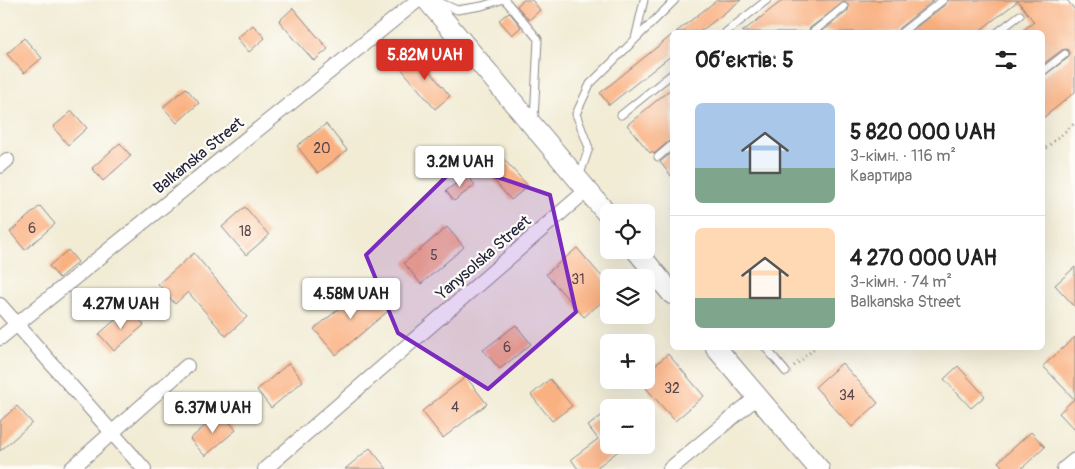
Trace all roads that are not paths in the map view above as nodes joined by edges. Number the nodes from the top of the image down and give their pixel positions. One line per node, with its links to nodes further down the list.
1 (418, 0): 28 (street, Balkanska Street)
2 (427, 0): 20 (main road)
3 (434, 0): 4 (lane)
4 (503, 0): 20 (lane)
5 (644, 0): 15 (lane)
6 (675, 0): 15 (lane)
7 (767, 0): 11 (lane)
8 (943, 0): 13 (lane)
9 (844, 8): 12 (lane)
10 (1020, 15): 14 (lane)
11 (729, 30)
12 (816, 30)
13 (905, 30)
14 (1001, 30)
15 (635, 40): 23 (lane)
16 (1065, 54): 17 (lane)
17 (1045, 70)
18 (670, 76): 19 (lane)
19 (621, 115)
20 (534, 125): 23 (main road)
21 (670, 147): 22 (lane)
22 (658, 157)
23 (583, 185): 24 (main road); 39 (street, Yanysolska Street)
24 (600, 205)
25 (643, 259): 26 (main road)
26 (670, 292)
27 (0, 305): 28 (street)
28 (16, 325): 29 (street, Balkanska Street); 35 (street)
29 (0, 338)
30 (718, 350): 34 (main road)
31 (768, 350): 33 (lane)
32 (187, 366): 35 (street)
33 (786, 372)
34 (757, 397): 40 (street); 41 (main road)
35 (113, 433): 37 (street); 38 (street)
36 (1075, 460): 42 (street)
37 (71, 469)
38 (144, 469)
39 (265, 469)
40 (670, 469)
41 (819, 469)
42 (1064, 469)

